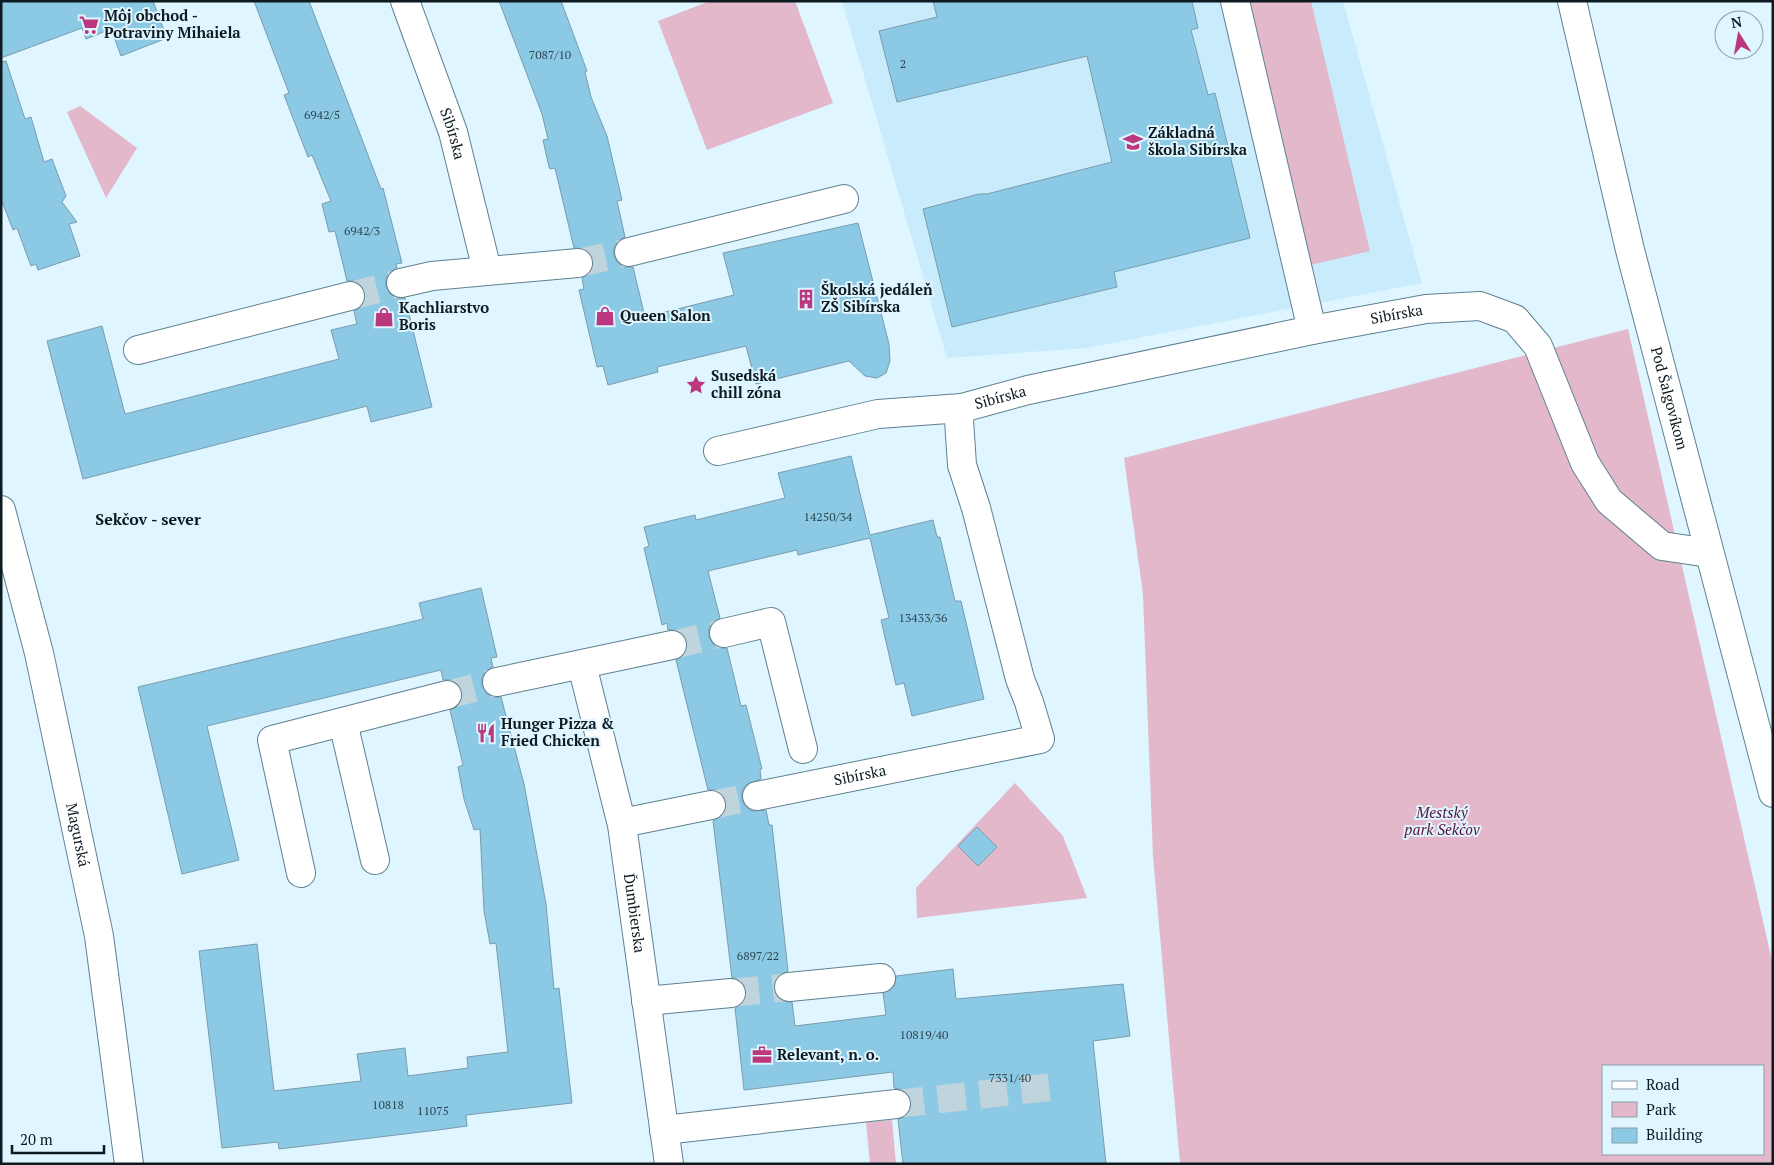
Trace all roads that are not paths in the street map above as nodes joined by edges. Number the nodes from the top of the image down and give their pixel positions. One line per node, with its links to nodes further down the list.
1 (405, 1): 7 (street, Sibírska)
2 (1235, 1): 10 (street)
3 (1572, 1): 15 (street, Pod Šalgovíkom)
4 (844, 199): 5 (street)
5 (629, 252)
6 (578, 263): 7 (street)
7 (487, 270): 8 (street)
8 (401, 283)
9 (350, 296): 11 (street)
10 (1312, 330): 12 (street, Sibírska); 15 (street, Sibírska)
11 (138, 350)
12 (962, 408): 13 (street, Sibírska); 24 (street, Sibírska)
13 (724, 450)
14 (1, 510): 35 (street, Magurská)
15 (1709, 553): 23 (street, Pod Šalgovíkom)
16 (724, 633): 22 (street)
17 (672, 645): 18 (street)
18 (582, 665): 19 (street); 26 (street, Ďumbierska)
19 (497, 682)
20 (447, 695): 21 (street)
21 (343, 722): 27 (street); 28 (street)
22 (803, 749)
23 (1773, 794)
24 (757, 796)
25 (711, 805): 26 (street)
26 (622, 823): 32 (street, Ďumbierska)
27 (375, 860)
28 (301, 873)
29 (881, 978): 30 (street)
30 (789, 988)
31 (731, 993): 32 (street)
32 (646, 1001): 34 (street, Ďumbierska)
33 (896, 1104): 34 (street)
34 (664, 1130): 36 (street, Ďumbierska)
35 (129, 1164)
36 (668, 1164)

